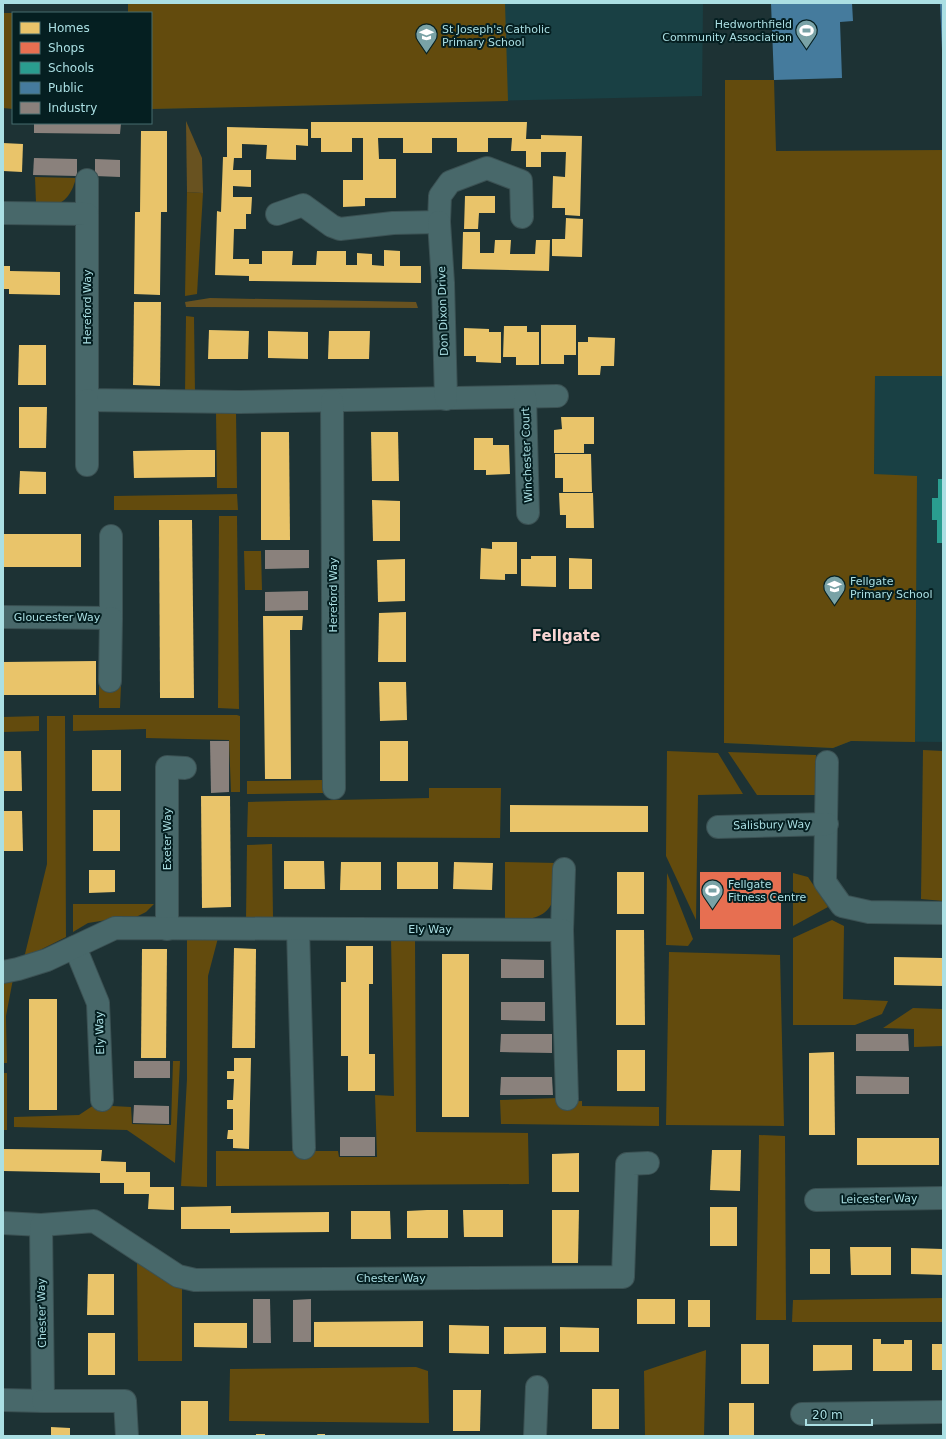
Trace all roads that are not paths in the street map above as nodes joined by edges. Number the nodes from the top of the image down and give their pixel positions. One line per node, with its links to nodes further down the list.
1 (87, 180): 3 (street, Hereford Way)
2 (3, 213): 3 (street)
3 (87, 214): 10 (street, Hereford Way)
4 (276, 214): 6 (street)
5 (522, 217): 6 (street, Don Dixon Drive)
6 (438, 222): 9 (street, Don Dixon Drive)
7 (557, 396): 8 (street, Winchester Court)
8 (525, 397): 9 (street, Winchester Court); 13 (street, Winchester Court)
9 (446, 399): 11 (street)
10 (87, 400): 11 (street); 12 (street, Hereford Way)
11 (332, 401): 20 (street, Hereford Way)
12 (87, 465)
13 (528, 513)
14 (111, 536): 16 (street, Gloucester Way)
15 (3, 617): 16 (street, Gloucester Way)
16 (111, 618): 17 (street, Gloucester Way)
17 (110, 681)
18 (827, 762): 21 (street, Salisbury Way)
19 (185, 768): 25 (street, Exeter Way)
20 (334, 788)
21 (827, 824): 22 (street, Salisbury Way); 24 (street, Salisbury Way)
22 (718, 827)
23 (564, 869): 27 (street)
24 (943, 913)
25 (167, 928): 26 (street, Ely Way); 28 (street, Ely Way)
26 (298, 929): 27 (street, Ely Way); 32 (street)
27 (562, 930): 30 (street)
28 (75, 947): 29 (street, Ely Way); 31 (street, Ely Way)
29 (3, 972)
30 (566, 1099)
31 (102, 1100)
32 (304, 1148)
33 (648, 1163): 37 (street, Chester Way)
34 (943, 1198): 35 (street, Leicester Way)
35 (816, 1200)
36 (3, 1223): 37 (street, Chester Way)
37 (41, 1225): 40 (street, Chester Way)
38 (537, 1388): 44 (street)
39 (3, 1400): 40 (street)
40 (43, 1401): 43 (street)
41 (943, 1412): 42 (street)
42 (802, 1414)
43 (127, 1436)
44 (535, 1436)

